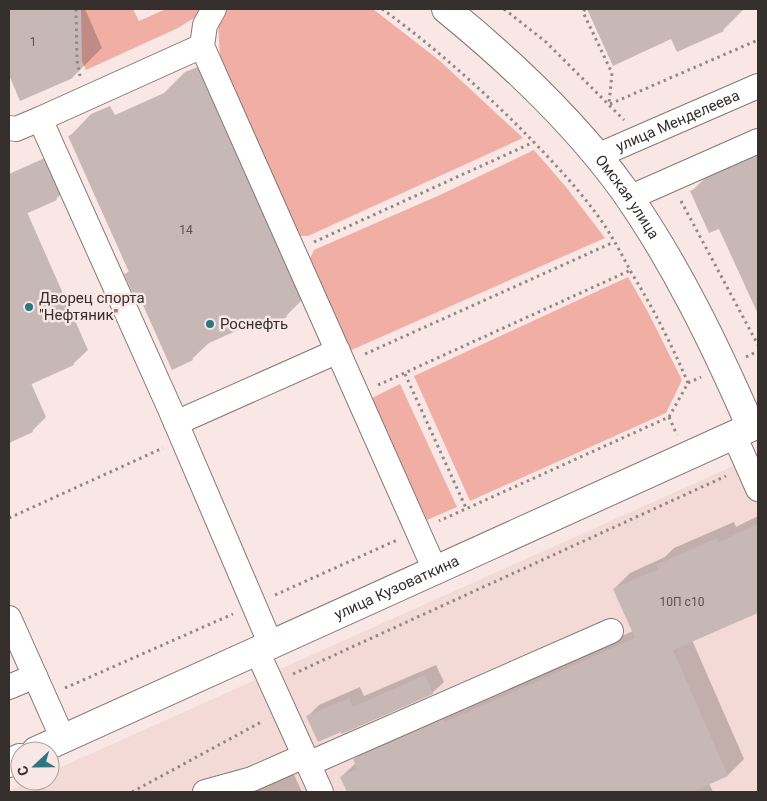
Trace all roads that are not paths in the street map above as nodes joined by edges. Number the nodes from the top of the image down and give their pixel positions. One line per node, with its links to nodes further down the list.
1 (214, 9): 3 (street)
2 (448, 9): 8 (main road, Омская улица)
3 (202, 46): 5 (street); 10 (street)
4 (758, 86): 8 (street, улица Менделеева)
5 (40, 119): 6 (street); 11 (street)
6 (9, 128)
7 (758, 141): 9 (street)
8 (598, 156): 9 (main road, Омская улица)
9 (629, 198): 12 (main road, Омская улица)
10 (341, 357): 11 (street); 14 (street)
11 (176, 423): 17 (street)
12 (748, 429): 13 (street); 14 (main road, улица Кузоваткина)
13 (758, 489)
14 (435, 570): 17 (main road, улица Кузоваткина)
15 (9, 618): 18 (street)
16 (611, 631): 22 (street)
17 (264, 648): 20 (main road, улица Кузоваткина); 22 (street)
18 (34, 676): 19 (street); 20 (street)
19 (9, 688)
20 (63, 739): 21 (main road, улица Кузоваткина)
21 (58, 741)
22 (306, 760): 23 (street); 24 (street)
23 (205, 792)
24 (321, 792)

